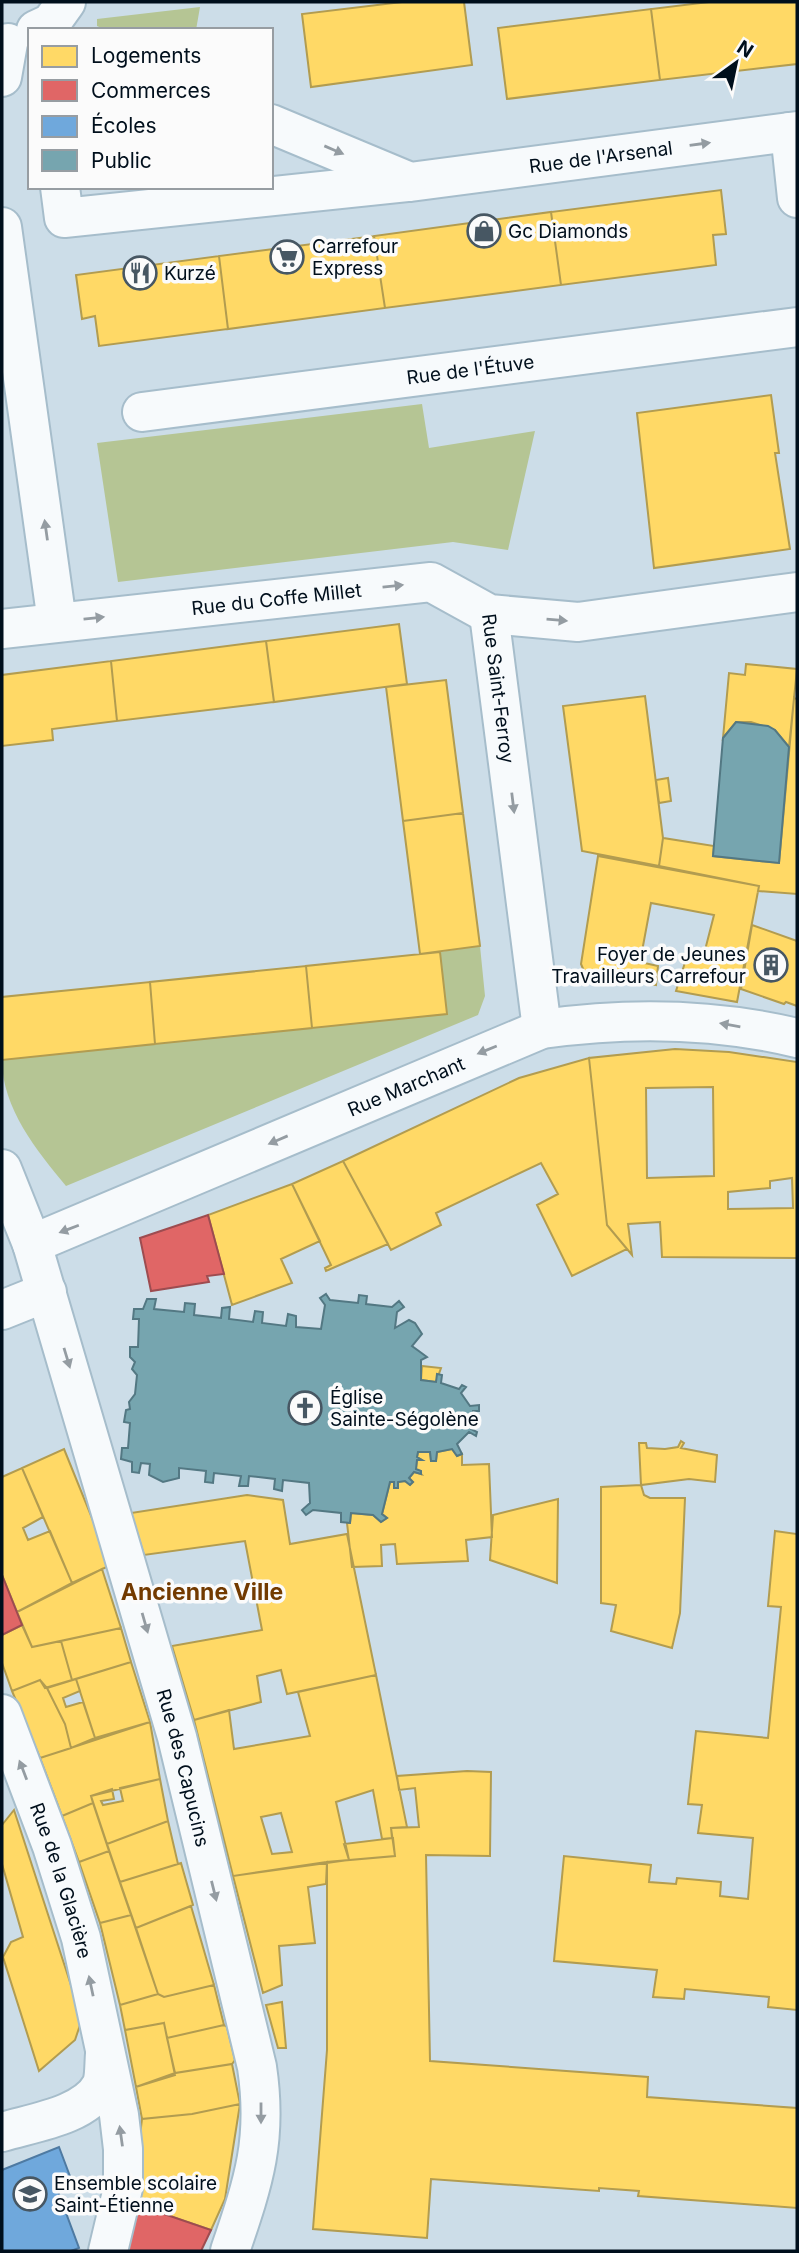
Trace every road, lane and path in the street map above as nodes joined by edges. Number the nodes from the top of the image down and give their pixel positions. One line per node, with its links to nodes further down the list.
1 (273, 125): 3 (street, one-way to 3)
2 (793, 131): 3 (street, Rue de l'Arsenal, one-way to 2); 5 (street)
3 (410, 182): 4 (street, Rue de l'Arsenal)
4 (60, 189)
5 (797, 198)
6 (2, 227): 11 (street, one-way to 6)
7 (797, 327): 8 (street, Rue de l'Étuve)
8 (142, 412)
9 (797, 592): 10 (street, Rue Saint-Ferroy, one-way to 9)
10 (489, 614): 11 (street, Rue du Coffe Millet, one-way to 10); 13 (street, Rue Saint-Ferroy, one-way to 13)
11 (57, 622): 12 (street, Rue du Coffe Millet)
12 (2, 629)
13 (542, 1029): 14 (street, Rue Marchant, one-way to 13); 16 (street, Rue Marchant, one-way to 16)
14 (797, 1038)
15 (2, 1169): 16 (street, Rue des Capucins)
16 (32, 1244): 17 (street, Rue des Capucins)
17 (47, 1293): 18 (street); 23 (street, Rue des Capucins, one-way to 23)
18 (2, 1310)
19 (2, 1714): 20 (street, Rue de la Glacière, one-way to 19)
20 (105, 2053): 21 (street); 22 (street, Rue de la Glacière, one-way to 20)
21 (2, 2132)
22 (108, 2251)
23 (230, 2251)

